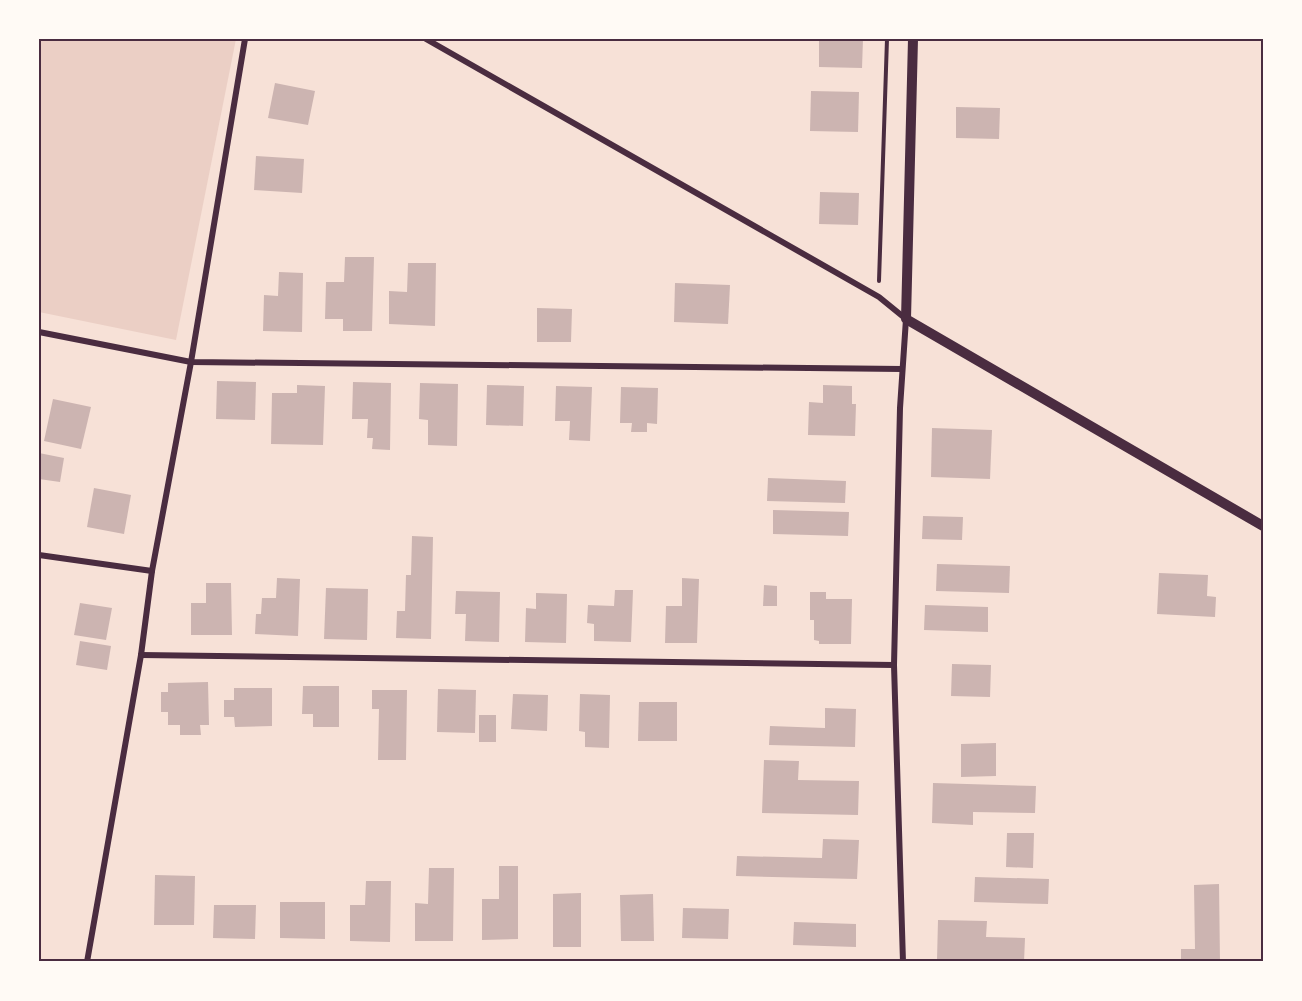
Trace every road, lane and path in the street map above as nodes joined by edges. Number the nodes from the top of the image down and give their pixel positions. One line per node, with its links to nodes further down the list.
1 (245, 39): 8 (street)
2 (426, 39): 5 (street)
3 (887, 39): 5 (path)
4 (913, 39): 6 (street)
5 (879, 297): 6 (street)
6 (906, 319): 9 (street); 10 (street)
7 (39, 332): 8 (street)
8 (191, 362): 9 (street); 12 (street)
9 (902, 369): 14 (street)
10 (1263, 526)
11 (39, 555): 12 (street)
12 (152, 571): 13 (street)
13 (141, 655): 14 (street); 15 (street)
14 (894, 665): 16 (street)
15 (87, 962)
16 (903, 962)

